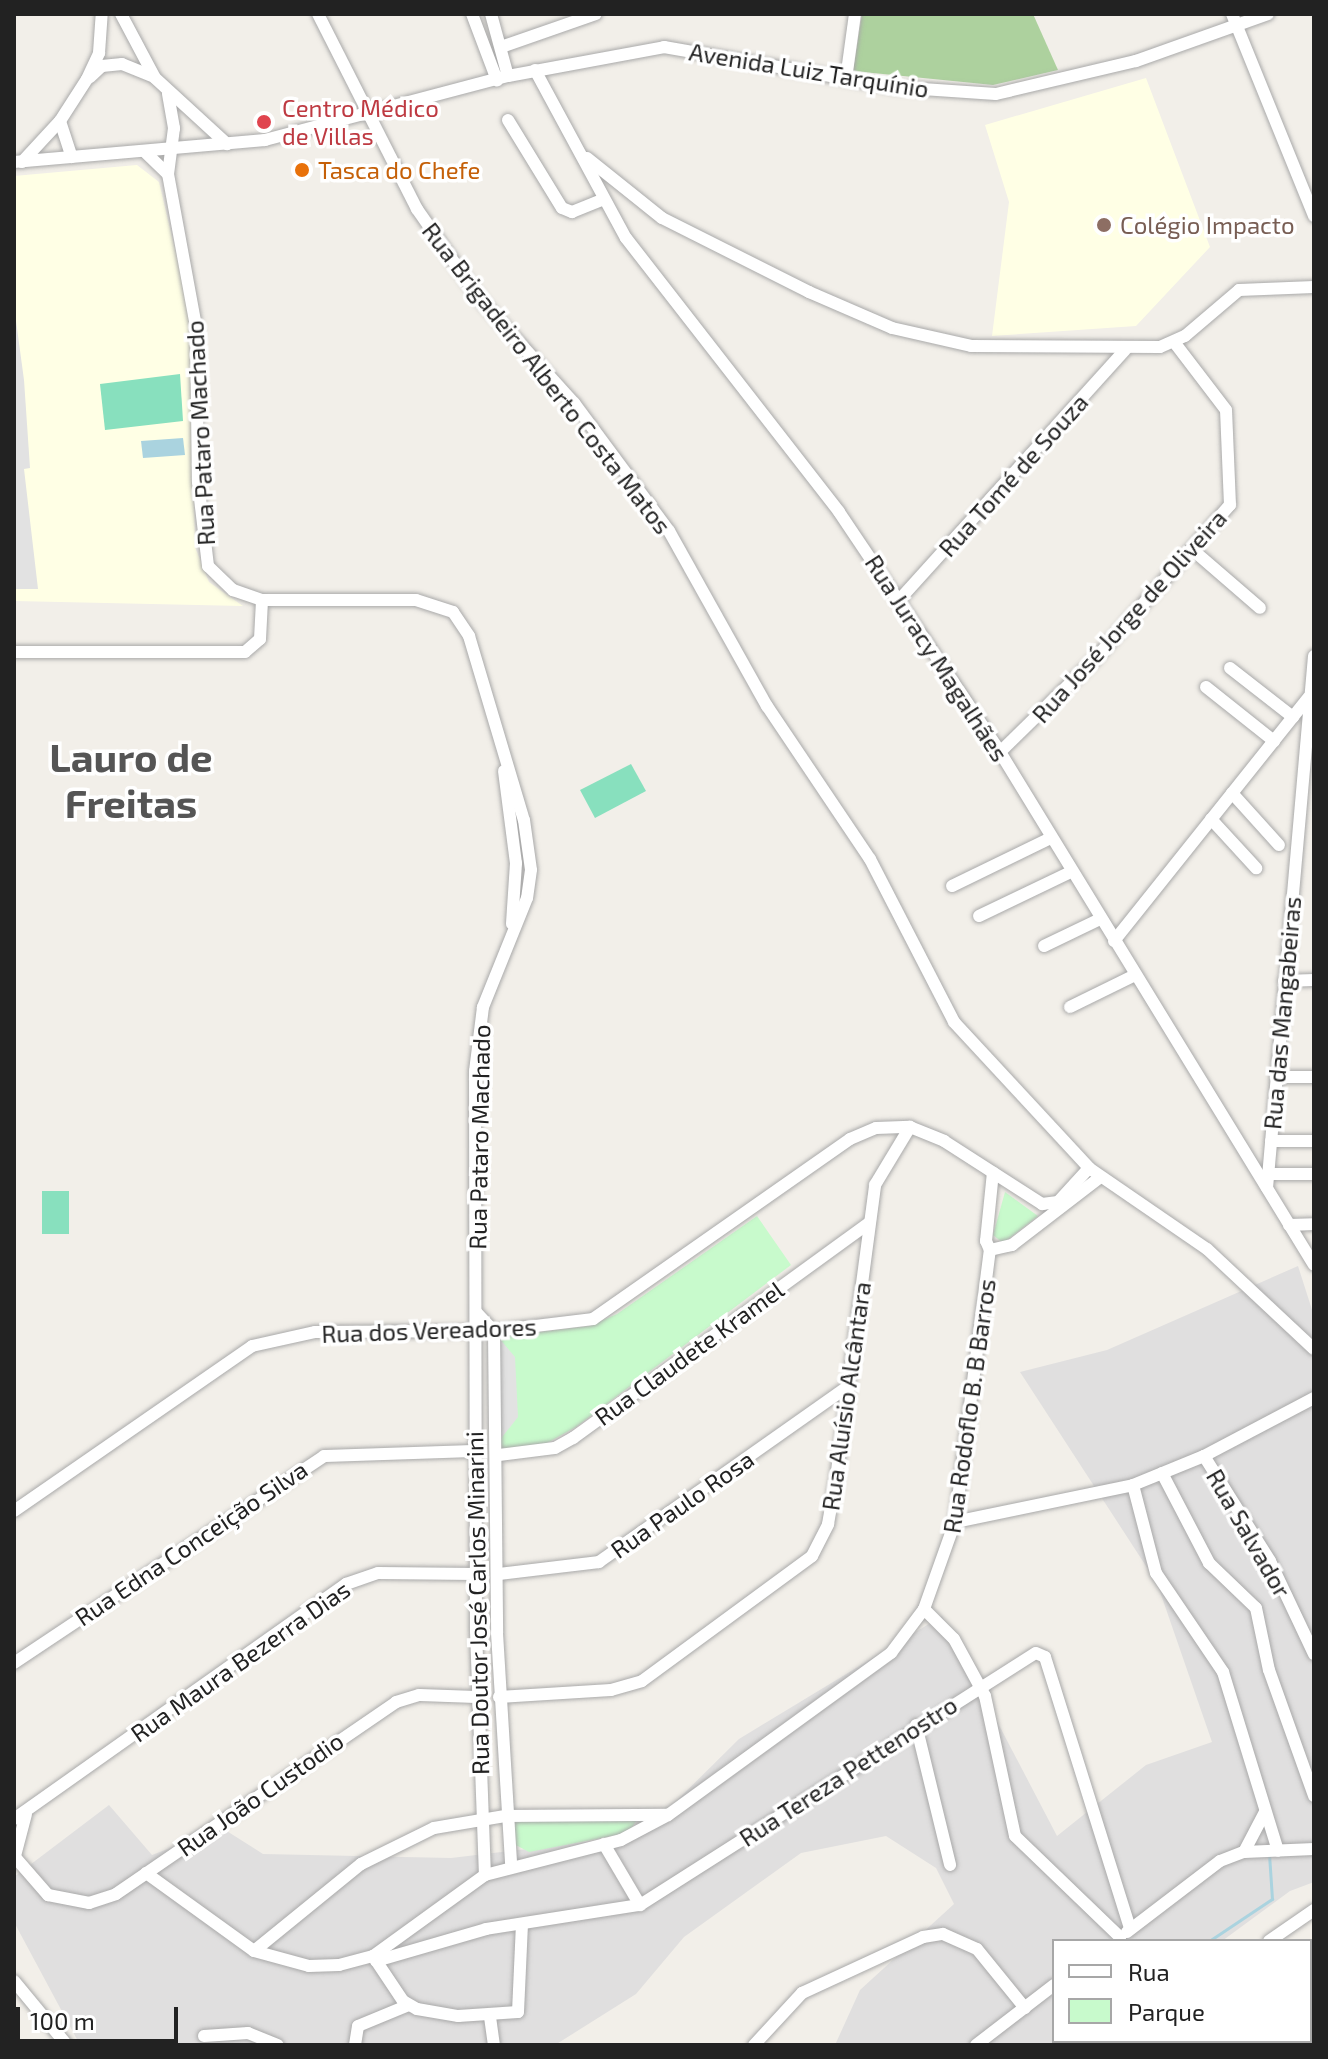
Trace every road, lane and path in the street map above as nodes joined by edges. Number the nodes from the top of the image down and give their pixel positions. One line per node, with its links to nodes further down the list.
1 (102, 14): 16 (street)
2 (121, 14): 14 (street)
3 (318, 14): 19 (street, Rua Brigadeiro Alberto Costa Matos)
4 (472, 14): 11 (street)
5 (491, 14): 10 (street)
6 (596, 14): 12 (street)
7 (855, 14): 17 (street)
8 (1268, 14): 9 (street, Avenida Luiz Tarquínio)
9 (1235, 20): 17 (street, Avenida Luiz Tarquínio); 31 (street)
10 (496, 27): 11 (street); 12 (street)
11 (478, 30): 15 (street)
12 (504, 46): 15 (street)
13 (535, 70): 15 (street, Avenida Luiz Tarquínio); 17 (street, Avenida Luiz Tarquínio); 26 (street, Rua Juracy Magalhães)
14 (155, 78): 16 (street); 18 (street)
15 (503, 78): 19 (street, Avenida Luiz Tarquínio)
16 (87, 79): 21 (street)
17 (846, 79)
18 (168, 94): 22 (street); 23 (street)
19 (368, 116): 23 (street, Avenida Luiz Tarquínio); 73 (street, Rua Brigadeiro Alberto Costa Matos)
20 (508, 120): 30 (street)
21 (60, 121): 27 (street); 28 (street)
22 (174, 128): 24 (street, Rua Pataro Machado); 25 (street)
23 (227, 144): 24 (street, Avenida Luiz Tarquínio)
24 (173, 149): 25 (street, Avenida Luiz Tarquínio); 29 (street, Rua Pataro Machado)
25 (148, 152): 27 (street, Avenida Luiz Tarquínio); 29 (street)
26 (584, 156): 30 (street, Rua Juracy Magalhães); 34 (street)
27 (72, 157): 28 (street, Avenida Luiz Tarquínio)
28 (18, 162)
29 (168, 174): 37 (street, Rua Pataro Machado)
30 (602, 200): 36 (street, Rua Juracy Magalhães)
31 (1314, 216)
32 (1314, 287): 33 (street)
33 (1174, 342): 34 (street); 35 (street, Rua José Jorge de Oliveira)
34 (1125, 350): 36 (street, Rua Tomé de Souza)
35 (1194, 551): 38 (street); 46 (street, Rua José Jorge de Oliveira)
36 (900, 599): 46 (street, Rua Juracy Magalhães)
37 (262, 600): 39 (street); 47 (street, Rua Pataro Machado)
38 (1260, 608)
39 (14, 652)
40 (1314, 656): 43 (street, Rua das Mangabeiras)
41 (1230, 668): 44 (street)
42 (1206, 687): 45 (street)
43 (1310, 695): 44 (street); 66 (street, Rua das Mangabeiras)
44 (1293, 717): 45 (street)
45 (1274, 741): 48 (street)
46 (1000, 752): 51 (street, Rua Juracy Magalhães)
47 (504, 760): 50 (street, Rua Pataro Machado); 52 (street, Rua Pataro Machado)
48 (1232, 793): 49 (street); 53 (street)
49 (1211, 819): 55 (street); 61 (street)
50 (511, 835): 52 (street); 54 (street, Rua Pataro Machado)
51 (1051, 838): 57 (street, Rua Juracy Magalhães); 58 (street)
52 (527, 839): 56 (street, Rua Pataro Machado)
53 (1279, 845)
54 (516, 863): 56 (street); 63 (street, Rua Pataro Machado)
55 (1256, 868)
56 (531, 870): 63 (street, Rua Pataro Machado)
57 (1071, 872): 59 (street); 60 (street, Rua Juracy Magalhães)
58 (952, 886)
59 (979, 916)
60 (1100, 919): 61 (street, Rua Juracy Magalhães); 62 (street)
61 (1114, 941): 64 (street, Rua Juracy Magalhães)
62 (1044, 946)
63 (504, 965): 84 (street, Rua Pataro Machado)
64 (1135, 975): 67 (street); 78 (street, Rua Juracy Magalhães)
65 (1314, 980): 66 (street)
66 (1284, 981): 68 (street, Rua das Mangabeiras)
67 (1070, 1007)
68 (1276, 1077): 69 (street); 71 (street, Rua das Mangabeiras)
69 (1314, 1077)
70 (910, 1127): 74 (street); 79 (street, Rua Aluísio Alcântara); 86 (street, Rua dos Vereadores)
71 (1271, 1141): 72 (street); 75 (street, Rua das Mangabeiras)
72 (1314, 1141)
73 (1089, 1168): 74 (street); 77 (street, Rua Brigadeiro Alberto Costa Matos)
74 (993, 1172): 82 (street, Rua Rodoflo B. B Barros)
75 (1269, 1174): 76 (street); 78 (street, Rua das Mangabeiras)
76 (1314, 1174)
77 (1099, 1178): 82 (street); 87 (street, Rua Brigadeiro Alberto Costa Matos)
78 (1267, 1188): 81 (street, Rua Juracy Magalhães)
79 (869, 1223): 88 (street, Rua Aluísio Alcântara); 91 (street, Rua Claudete Kramel)
80 (1314, 1224): 81 (street)
81 (1289, 1225): 83 (street, Rua Juracy Magalhães)
82 (990, 1250): 98 (street, Rua Rodoflo B. B Barros)
83 (1314, 1265)
84 (477, 1313): 85 (street, Rua Pataro Machado); 86 (street)
85 (472, 1330): 86 (street, Rua dos Vereadores); 90 (street, Rua Doutor José Carlos Minarini); 96 (street, Rua dos Vereadores)
86 (494, 1331): 91 (street, Rua Doutor José Carlos Minarini)
87 (1313, 1347)
88 (847, 1387): 100 (street, Rua Paulo Rosa); 108 (street, Rua Aluísio Alcântara)
89 (1314, 1398): 92 (street)
90 (474, 1451): 97 (street, Rua Doutor José Carlos Minarini); 105 (street, Rua Edna Conceição Silva)
91 (499, 1455): 95 (street, Rua Doutor José Carlos Minarini)
92 (1204, 1456): 93 (street); 104 (street, Rua Salvador)
93 (1162, 1473): 94 (street); 110 (street)
94 (1133, 1485): 98 (street); 111 (street)
95 (500, 1510): 97 (street); 100 (street, Rua Doutor José Carlos Minarini)
96 (14, 1511)
97 (478, 1511): 99 (street, Rua Doutor José Carlos Minarini)
98 (955, 1522): 101 (street, Rua Rodoflo B. B Barros)
99 (476, 1574): 102 (street, Rua Doutor José Carlos Minarini); 113 (street, Rua Maura Bezerra Dias)
100 (499, 1574): 103 (street, Rua Doutor José Carlos Minarini)
101 (924, 1609): 106 (street); 112 (street, Rua Rodoflo B. B Barros)
102 (476, 1631): 103 (street); 107 (street, Rua Doutor José Carlos Minarini)
103 (497, 1633): 108 (street, Rua Doutor José Carlos Minarini)
104 (1314, 1654)
105 (14, 1663)
106 (979, 1685): 109 (street, Rua Tereza Pettenostro); 128 (street); 128 (street, Rua Tereza Pettenostro)
107 (477, 1697): 115 (street, Rua Doutor José Carlos Minarini); 123 (street, Rua João Custodio)
108 (499, 1697): 114 (street, Rua Doutor José Carlos Minarini)
109 (916, 1725): 122 (street); 125 (street, Rua Tereza Pettenostro)
110 (1314, 1796)
111 (1265, 1812): 118 (street); 119 (street)
112 (668, 1815): 114 (street); 116 (street, Rua Rodoflo B. B Barros)
113 (20, 1816): 120 (street, Rua Maura Bezerra Dias)
114 (505, 1816): 115 (street); 121 (street, Rua Doutor José Carlos Minarini)
115 (480, 1819): 124 (street, Rua Doutor José Carlos Minarini); 130 (street)
116 (604, 1844): 121 (street, Rua Rodoflo B. B Barros); 125 (street)
117 (1314, 1849): 118 (street)
118 (1278, 1851): 119 (street)
119 (1244, 1852): 128 (street)
120 (14, 1856): 123 (street, Rua João Custodio)
121 (511, 1865): 124 (street, Rua Rodoflo B. B Barros)
122 (950, 1865)
123 (146, 1873): 130 (street, Rua Tereza Pettenostro)
124 (485, 1875): 131 (street, Rua Rodoflo B. B Barros)
125 (640, 1905): 127 (street, Rua Tereza Pettenostro)
126 (1314, 1910): 129 (street)
127 (522, 1924): 131 (street, Rua Tereza Pettenostro); 136 (street)
128 (1122, 1936)
129 (1272, 1939)
130 (254, 1951): 131 (street, Rua Tereza Pettenostro)
131 (375, 1959): 134 (street)
132 (14, 1981): 138 (street)
133 (1052, 1987): 135 (street)
134 (409, 2005): 136 (street); 140 (street)
135 (1025, 2008): 142 (street); 143 (street)
136 (490, 2017): 141 (street)
137 (204, 2036): 139 (street)
138 (67, 2045)
139 (278, 2045)
140 (355, 2045)
141 (494, 2045)
142 (754, 2045)
143 (976, 2045)

